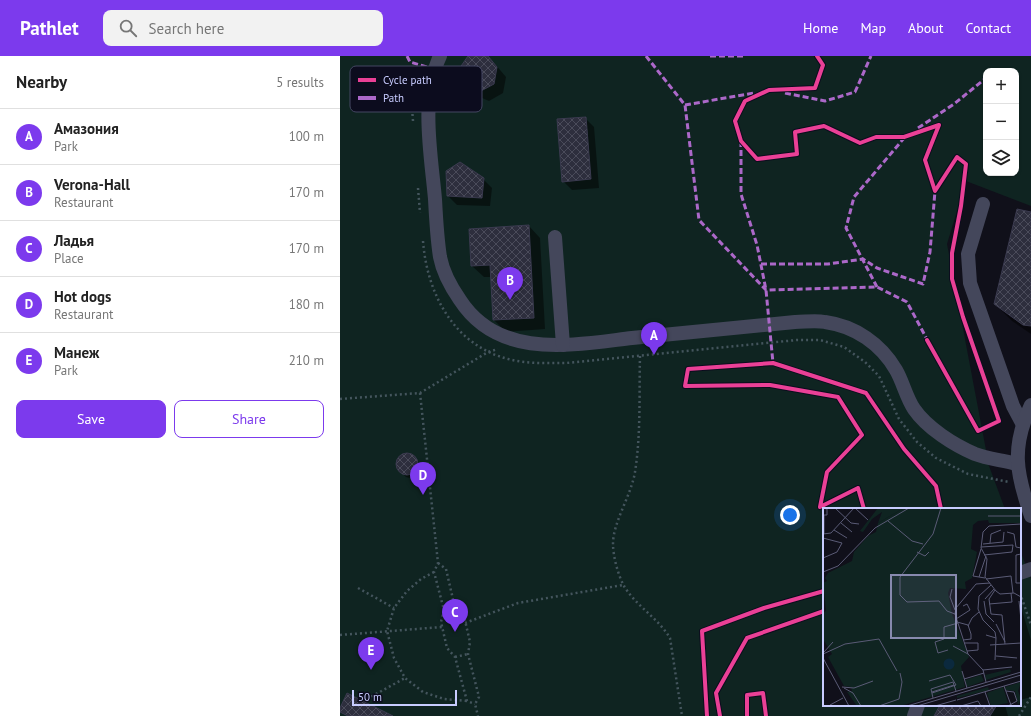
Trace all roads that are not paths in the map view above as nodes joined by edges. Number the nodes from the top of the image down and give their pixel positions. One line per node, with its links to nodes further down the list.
1 (440, 56): 2 (street)
2 (435, 66)
3 (429, 112): 6 (street)
4 (983, 204): 8 (street)
5 (555, 237): 6 (street)
6 (563, 345): 9 (street)
7 (1031, 405): 8 (street)
8 (1022, 423): 9 (street)
9 (1017, 464): 10 (street)
10 (1027, 492): 11 (street)
11 (1031, 516)
12 (1031, 569): 13 (street)
13 (1021, 573)
14 (918, 706): 15 (street)
15 (914, 716)

